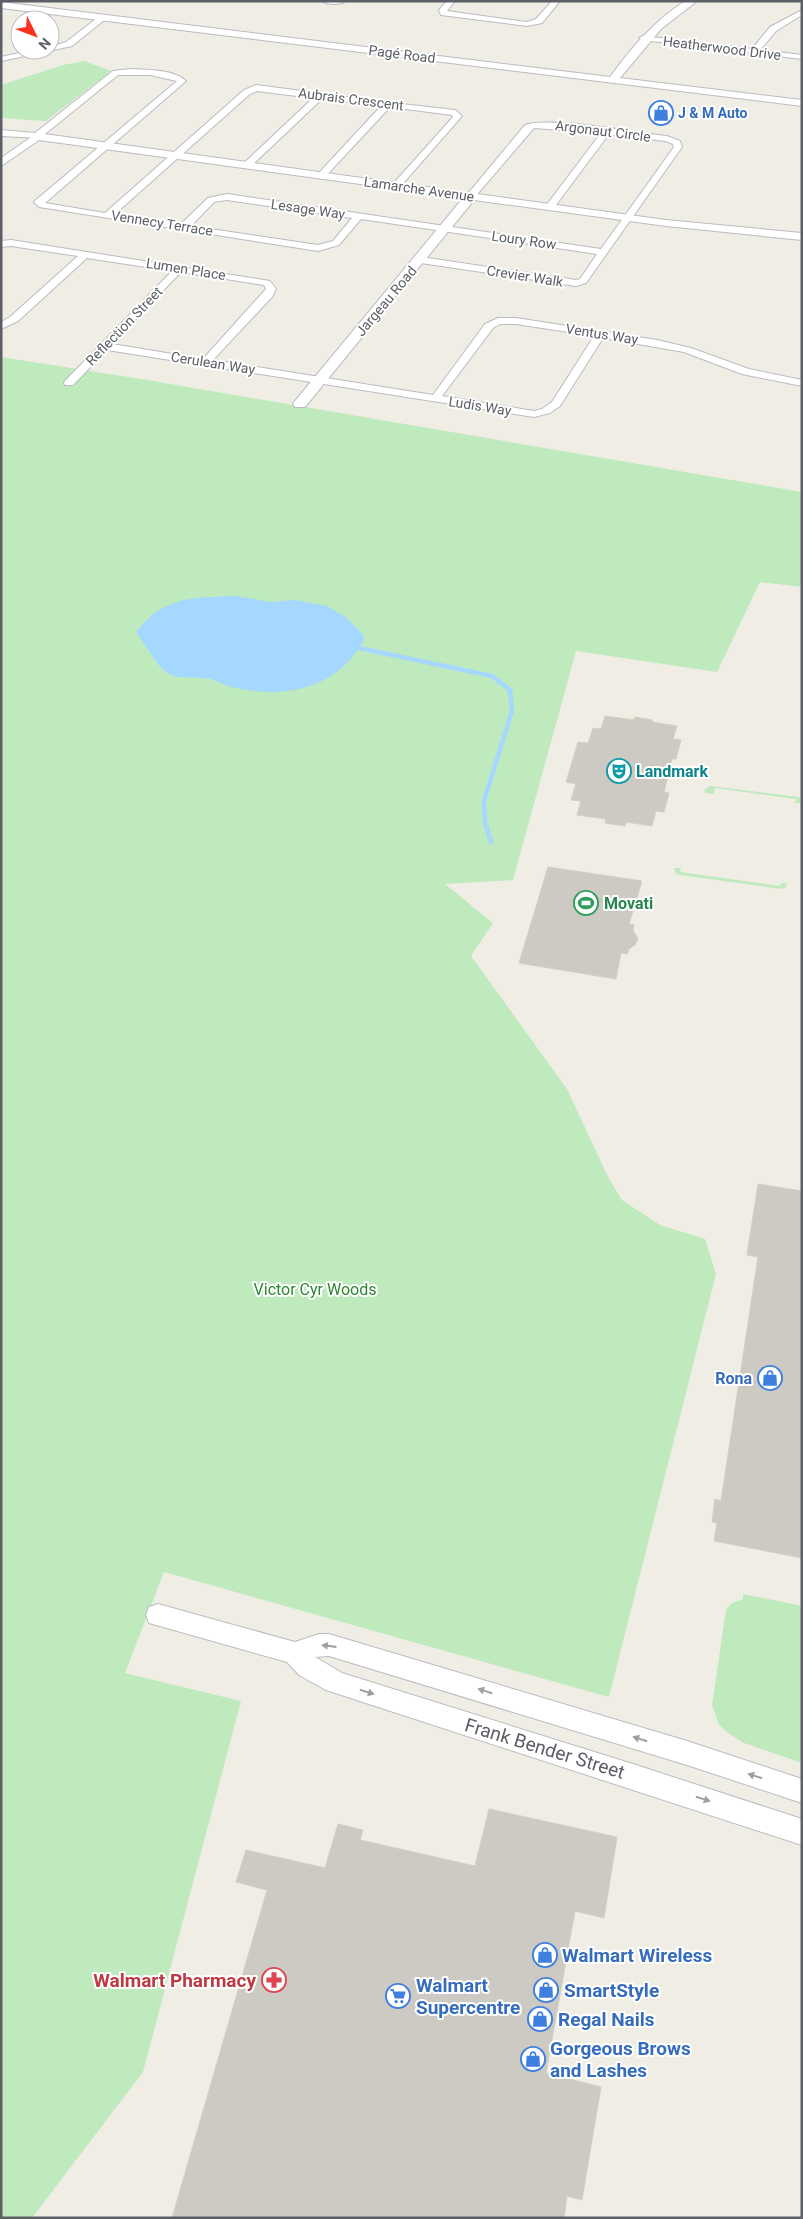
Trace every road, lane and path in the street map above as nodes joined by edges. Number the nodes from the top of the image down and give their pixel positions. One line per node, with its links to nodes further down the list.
1 (326, 1): 2 (street)
2 (342, 1)
3 (451, 1): 4 (street)
4 (556, 1)
5 (692, 1): 10 (street)
6 (18, 4): 7 (street, Pagé Road); 9 (street, Pagé Road)
7 (1, 5)
8 (802, 12): 14 (street)
9 (104, 17): 11 (street); 16 (street, Pagé Road)
10 (643, 38): 14 (street, Heatherwood Drive); 16 (street)
11 (60, 46)
12 (7, 49): 13 (street)
13 (10, 50)
14 (754, 51): 15 (street, Heatherwood Drive)
15 (802, 57)
16 (613, 80): 19 (street, Pagé Road)
17 (321, 95): 18 (street, Aubrais Crescent); 24 (street, Aubrais Crescent); 26 (street)
18 (389, 103): 27 (street); 28 (street, Aubrais Crescent)
19 (802, 103)
20 (606, 132): 29 (street, Argonaut Circle); 30 (street); 33 (street, Argonaut Circle)
21 (1, 133): 22 (street)
22 (37, 136): 23 (street, Lamarche Avenue); 23 (street); 25 (street)
23 (104, 146): 24 (street, Lamarche Avenue); 31 (street, Vennecy Terrace)
24 (174, 156): 26 (street, Lamarche Avenue); 31 (street, Aubrais Crescent)
25 (1, 163)
26 (246, 166): 27 (street, Lamarche Avenue)
27 (321, 176): 28 (street, Lamarche Avenue)
28 (396, 186): 29 (street, Lamarche Avenue)
29 (471, 196): 30 (street, Lamarche Avenue); 35 (street, Jargeau Road)
30 (550, 207): 33 (street, Lamarche Avenue)
31 (108, 215): 34 (street, Vennecy Terrace)
32 (359, 216): 34 (street, Lesage Way); 34 (street, Vennecy Terrace); 35 (street, Lesage Way)
33 (627, 218): 36 (street, Lamarche Avenue); 38 (street, Crevier Walk)
34 (184, 227)
35 (444, 228): 38 (street, Loury Row); 40 (street, Jargeau Road)
36 (802, 237)
37 (1, 244): 39 (street, Lumen Place)
38 (604, 252): 40 (street, Crevier Walk)
39 (86, 254): 41 (street, Lumen Place); 42 (street)
40 (420, 260): 46 (street, Jargeau Road)
41 (179, 268): 44 (street, Reflection Street); 45 (street, Lumen Place)
42 (1, 326)
43 (600, 334): 48 (street, Ventus Way); 49 (street, Ventus Way); 49 (street, Ludis Way)
44 (104, 346): 45 (street, Cerulean Way); 47 (street, Reflection Street)
45 (206, 362): 46 (street, Cerulean Way)
46 (321, 380): 49 (street, Ludis Way); 50 (street, Jargeau Road)
47 (69, 383)
48 (802, 383)
49 (435, 399)
50 (300, 404)
51 (158, 1615): 52 (street, Frank Bender Street)
52 (295, 1653): 53 (street, one-way to 52); 54 (street, Frank Bender Street, one-way to 54)
53 (802, 1791)
54 (802, 1832)

